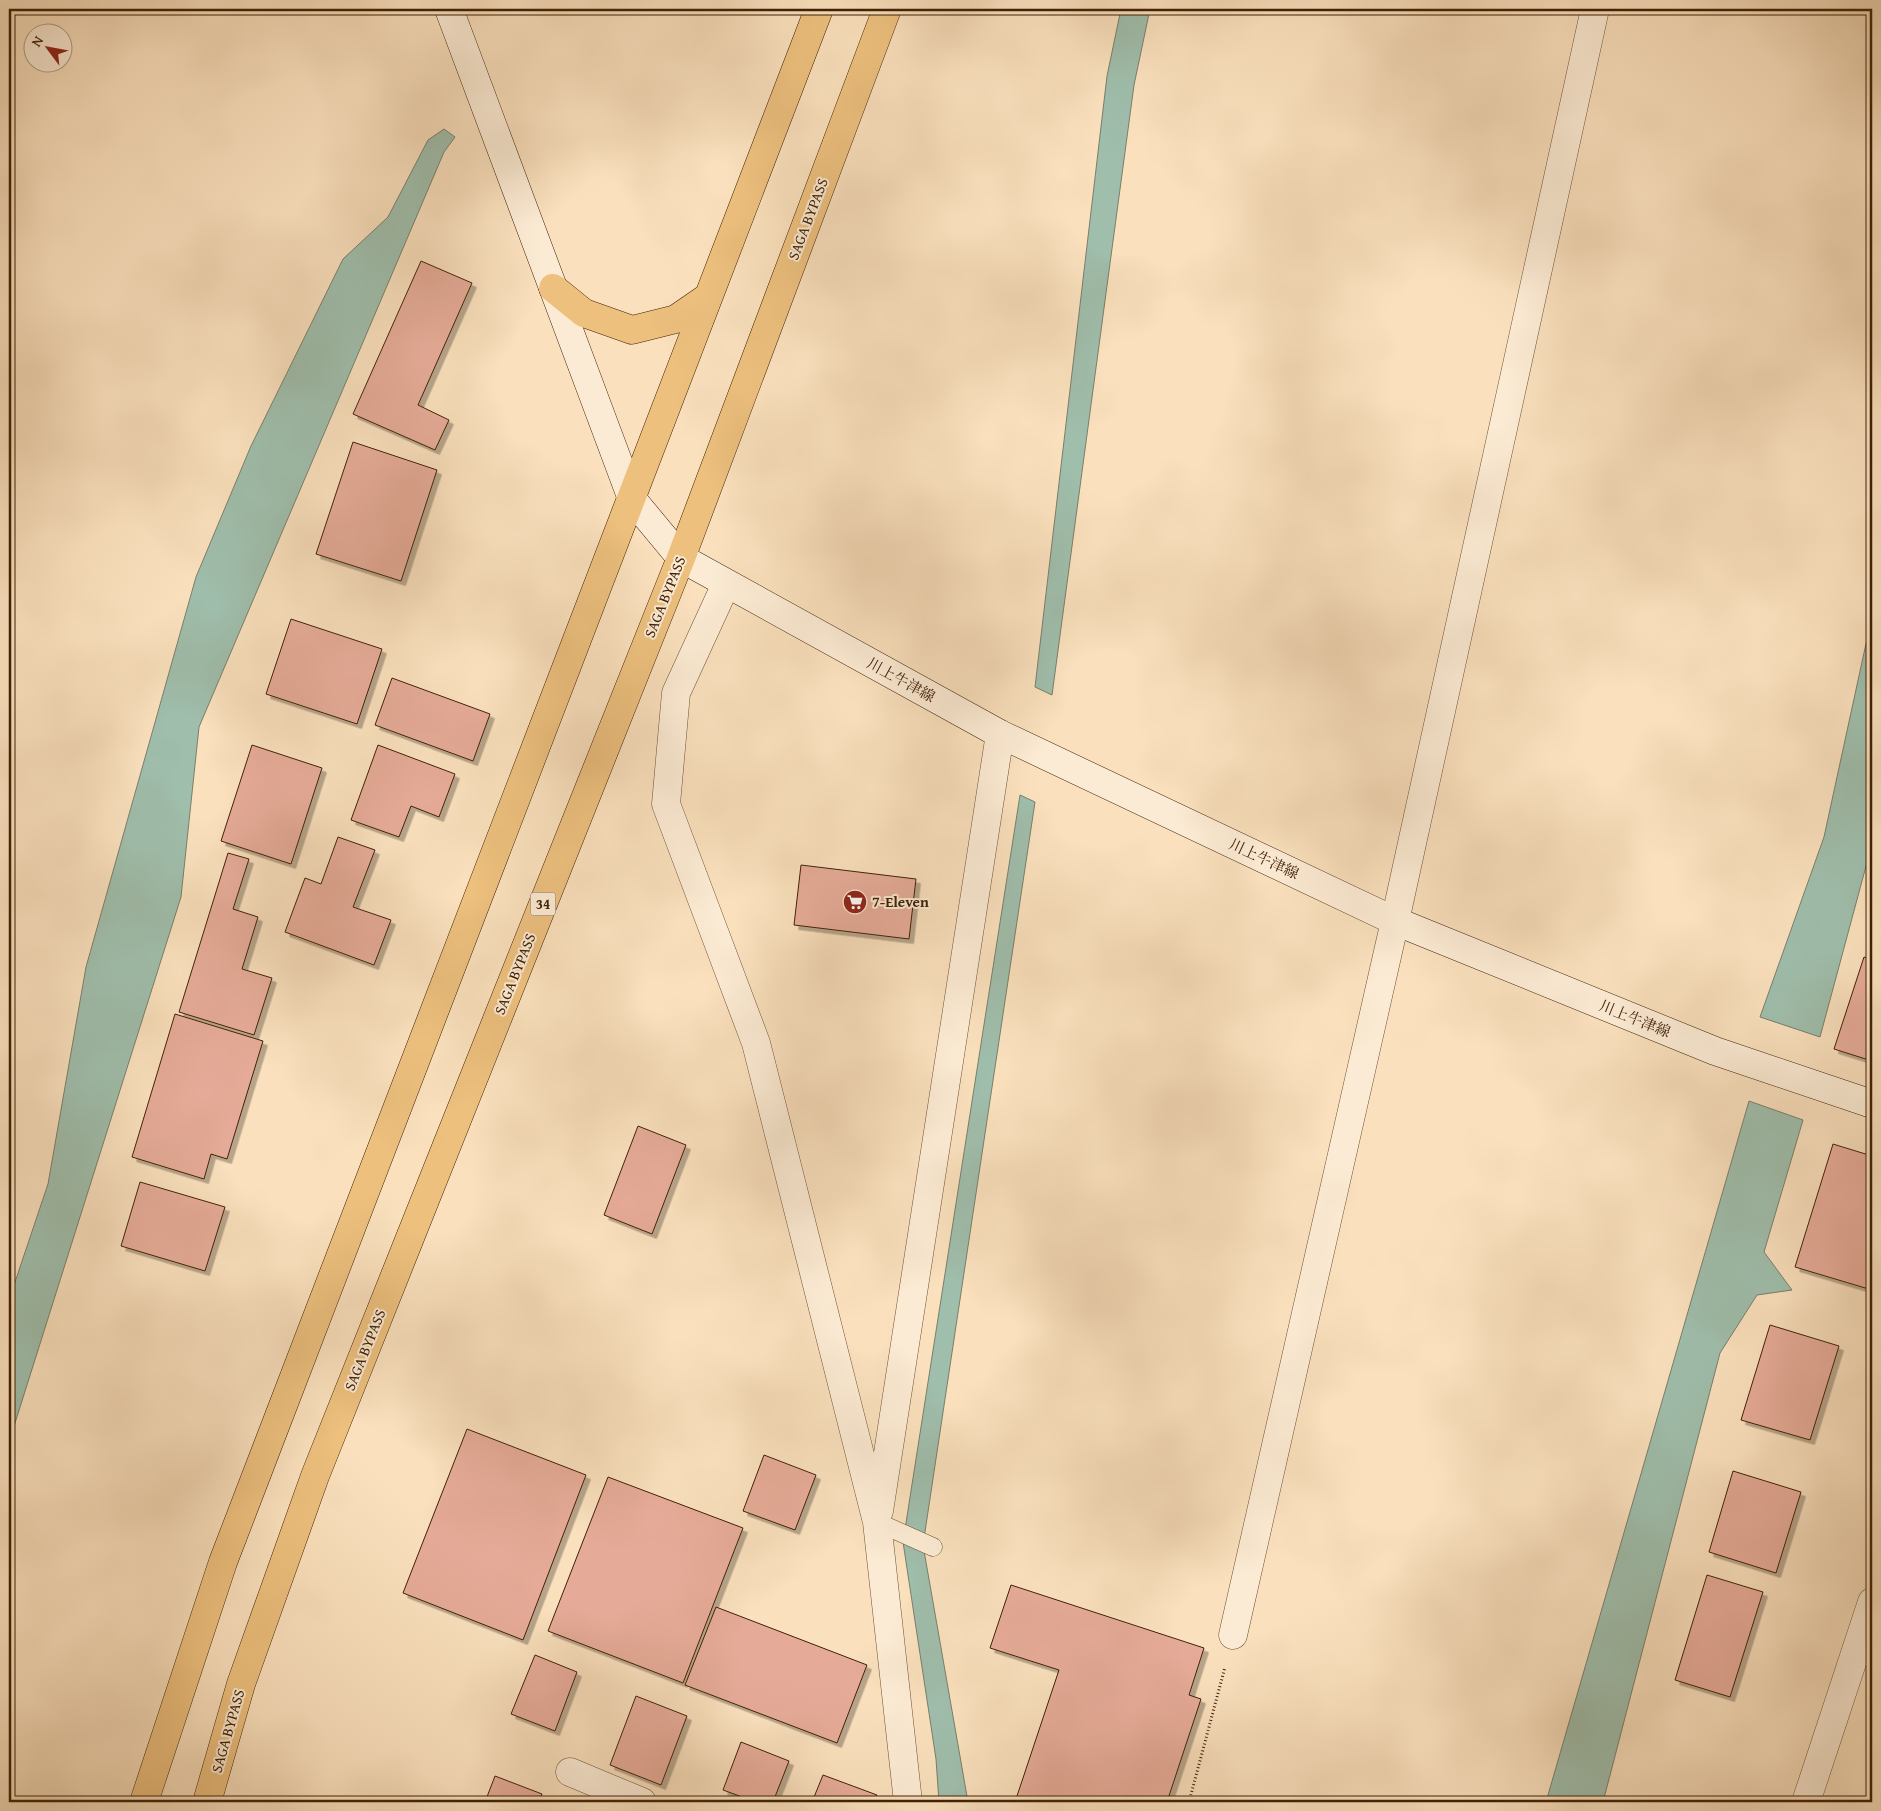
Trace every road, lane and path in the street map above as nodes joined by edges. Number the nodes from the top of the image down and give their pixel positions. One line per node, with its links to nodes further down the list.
1 (449, 9): 5 (street)
2 (819, 9): 6 (highway)
3 (887, 9): 8 (highway, SAGA BYPASS / 34)
4 (1596, 9): 11 (street)
5 (553, 288): 6 (highway); 7 (street)
6 (708, 297): 7 (highway)
7 (632, 499): 8 (street); 18 (highway)
8 (680, 558): 9 (street, 川上牛津線); 19 (highway, SAGA BYPASS / 34)
9 (726, 584): 10 (street, 川上牛津線); 13 (street)
10 (1000, 734): 11 (street, 川上牛津線); 13 (street)
11 (1395, 921): 12 (street, 川上牛津線); 16 (street)
12 (1872, 1104)
13 (877, 1522): 14 (lane); 21 (street)
14 (932, 1547)
15 (1872, 1602): 23 (street)
16 (1234, 1635): 22 (path)
17 (570, 1772): 20 (street)
18 (144, 1802)
19 (207, 1802)
20 (642, 1802)
21 (908, 1802)
22 (1189, 1802)
23 (1806, 1802)

